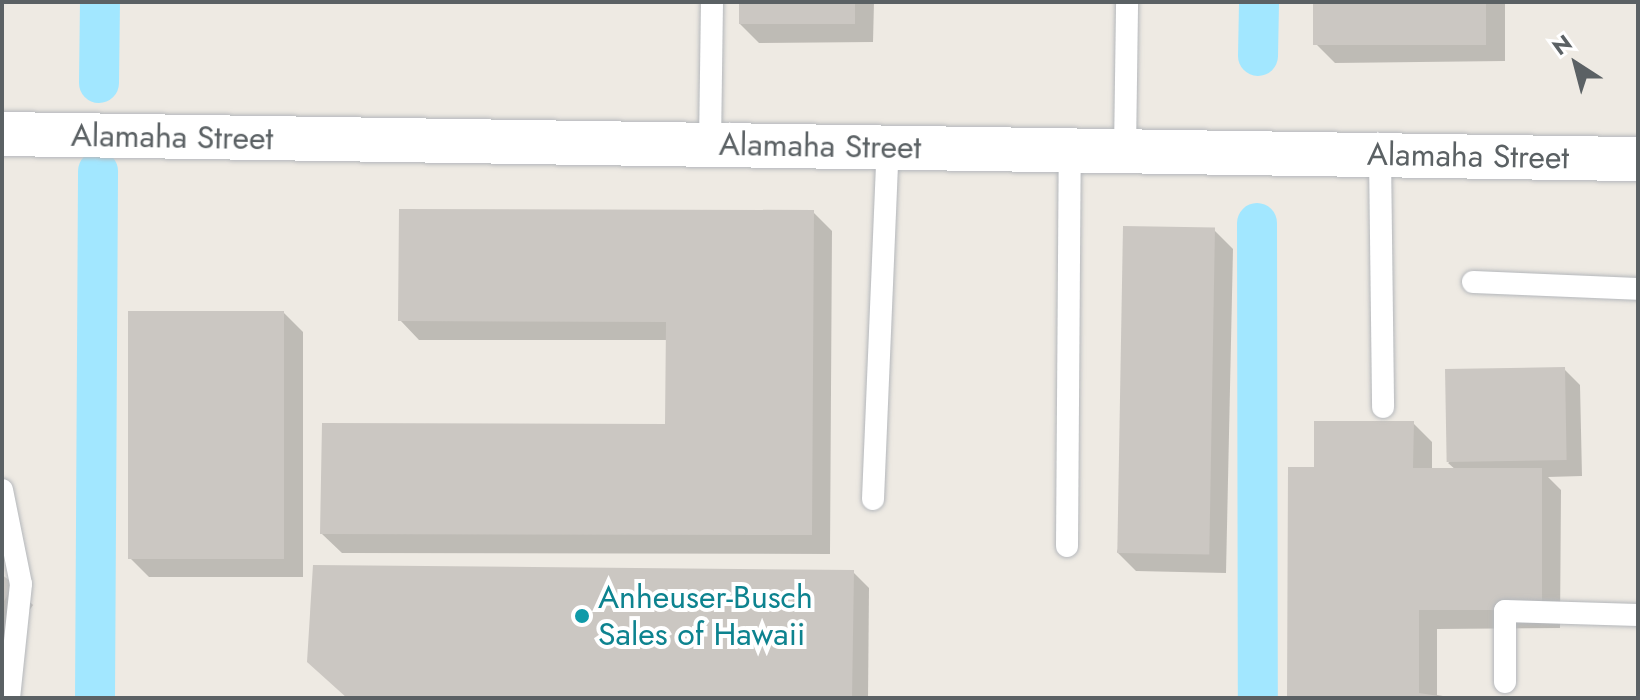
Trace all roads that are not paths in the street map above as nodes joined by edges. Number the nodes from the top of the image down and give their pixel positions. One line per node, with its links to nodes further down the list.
1 (712, 2): 4 (lane)
2 (1127, 2): 7 (lane)
3 (2, 134): 4 (street, Alamaha Street)
4 (710, 145): 5 (street, Alamaha Street)
5 (888, 147): 6 (street, Alamaha Street); 14 (lane)
6 (1070, 150): 7 (street, Alamaha Street); 15 (lane)
7 (1125, 151): 8 (street, Alamaha Street)
8 (1380, 155): 9 (street, Alamaha Street); 12 (lane)
9 (1638, 159)
10 (1473, 282): 11 (lane)
11 (1638, 289)
12 (1383, 407)
13 (2, 490): 16 (lane)
14 (873, 499)
15 (1067, 546)
16 (10, 560): 19 (lane)
17 (1638, 615): 18 (lane)
18 (1505, 682)
19 (9, 698)

